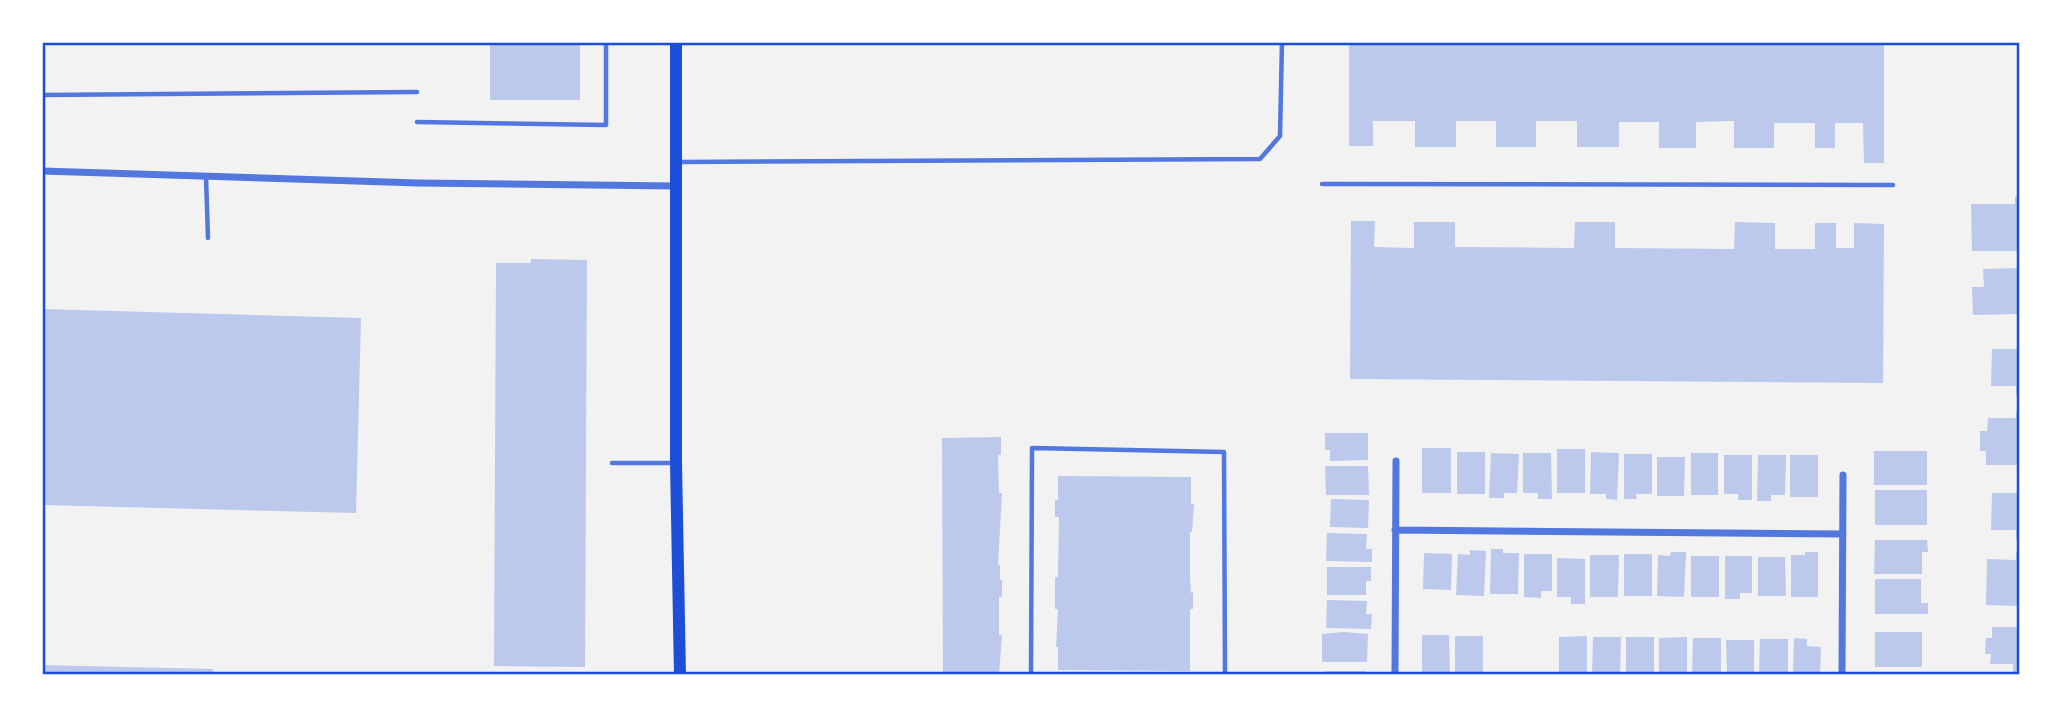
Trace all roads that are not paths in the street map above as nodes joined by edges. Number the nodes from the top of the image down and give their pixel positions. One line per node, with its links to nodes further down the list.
1 (606, 42): 6 (lane)
2 (676, 42): 7 (main road)
3 (1282, 42): 7 (lane)
4 (417, 92): 5 (lane)
5 (42, 95)
6 (417, 122)
7 (677, 162): 12 (main road)
8 (42, 172): 9 (street)
9 (206, 177): 12 (street); 13 (lane)
10 (1322, 184): 11 (lane)
11 (1893, 185)
12 (677, 187): 16 (main road)
13 (208, 238)
14 (1395, 461): 18 (street)
15 (612, 463): 16 (lane)
16 (676, 463): 20 (main road)
17 (1843, 475): 19 (street)
18 (1395, 530): 19 (street); 23 (street)
19 (1843, 534): 24 (street)
20 (680, 675)
21 (1031, 675): 22 (lane)
22 (1225, 675)
23 (1395, 675)
24 (1842, 675)

